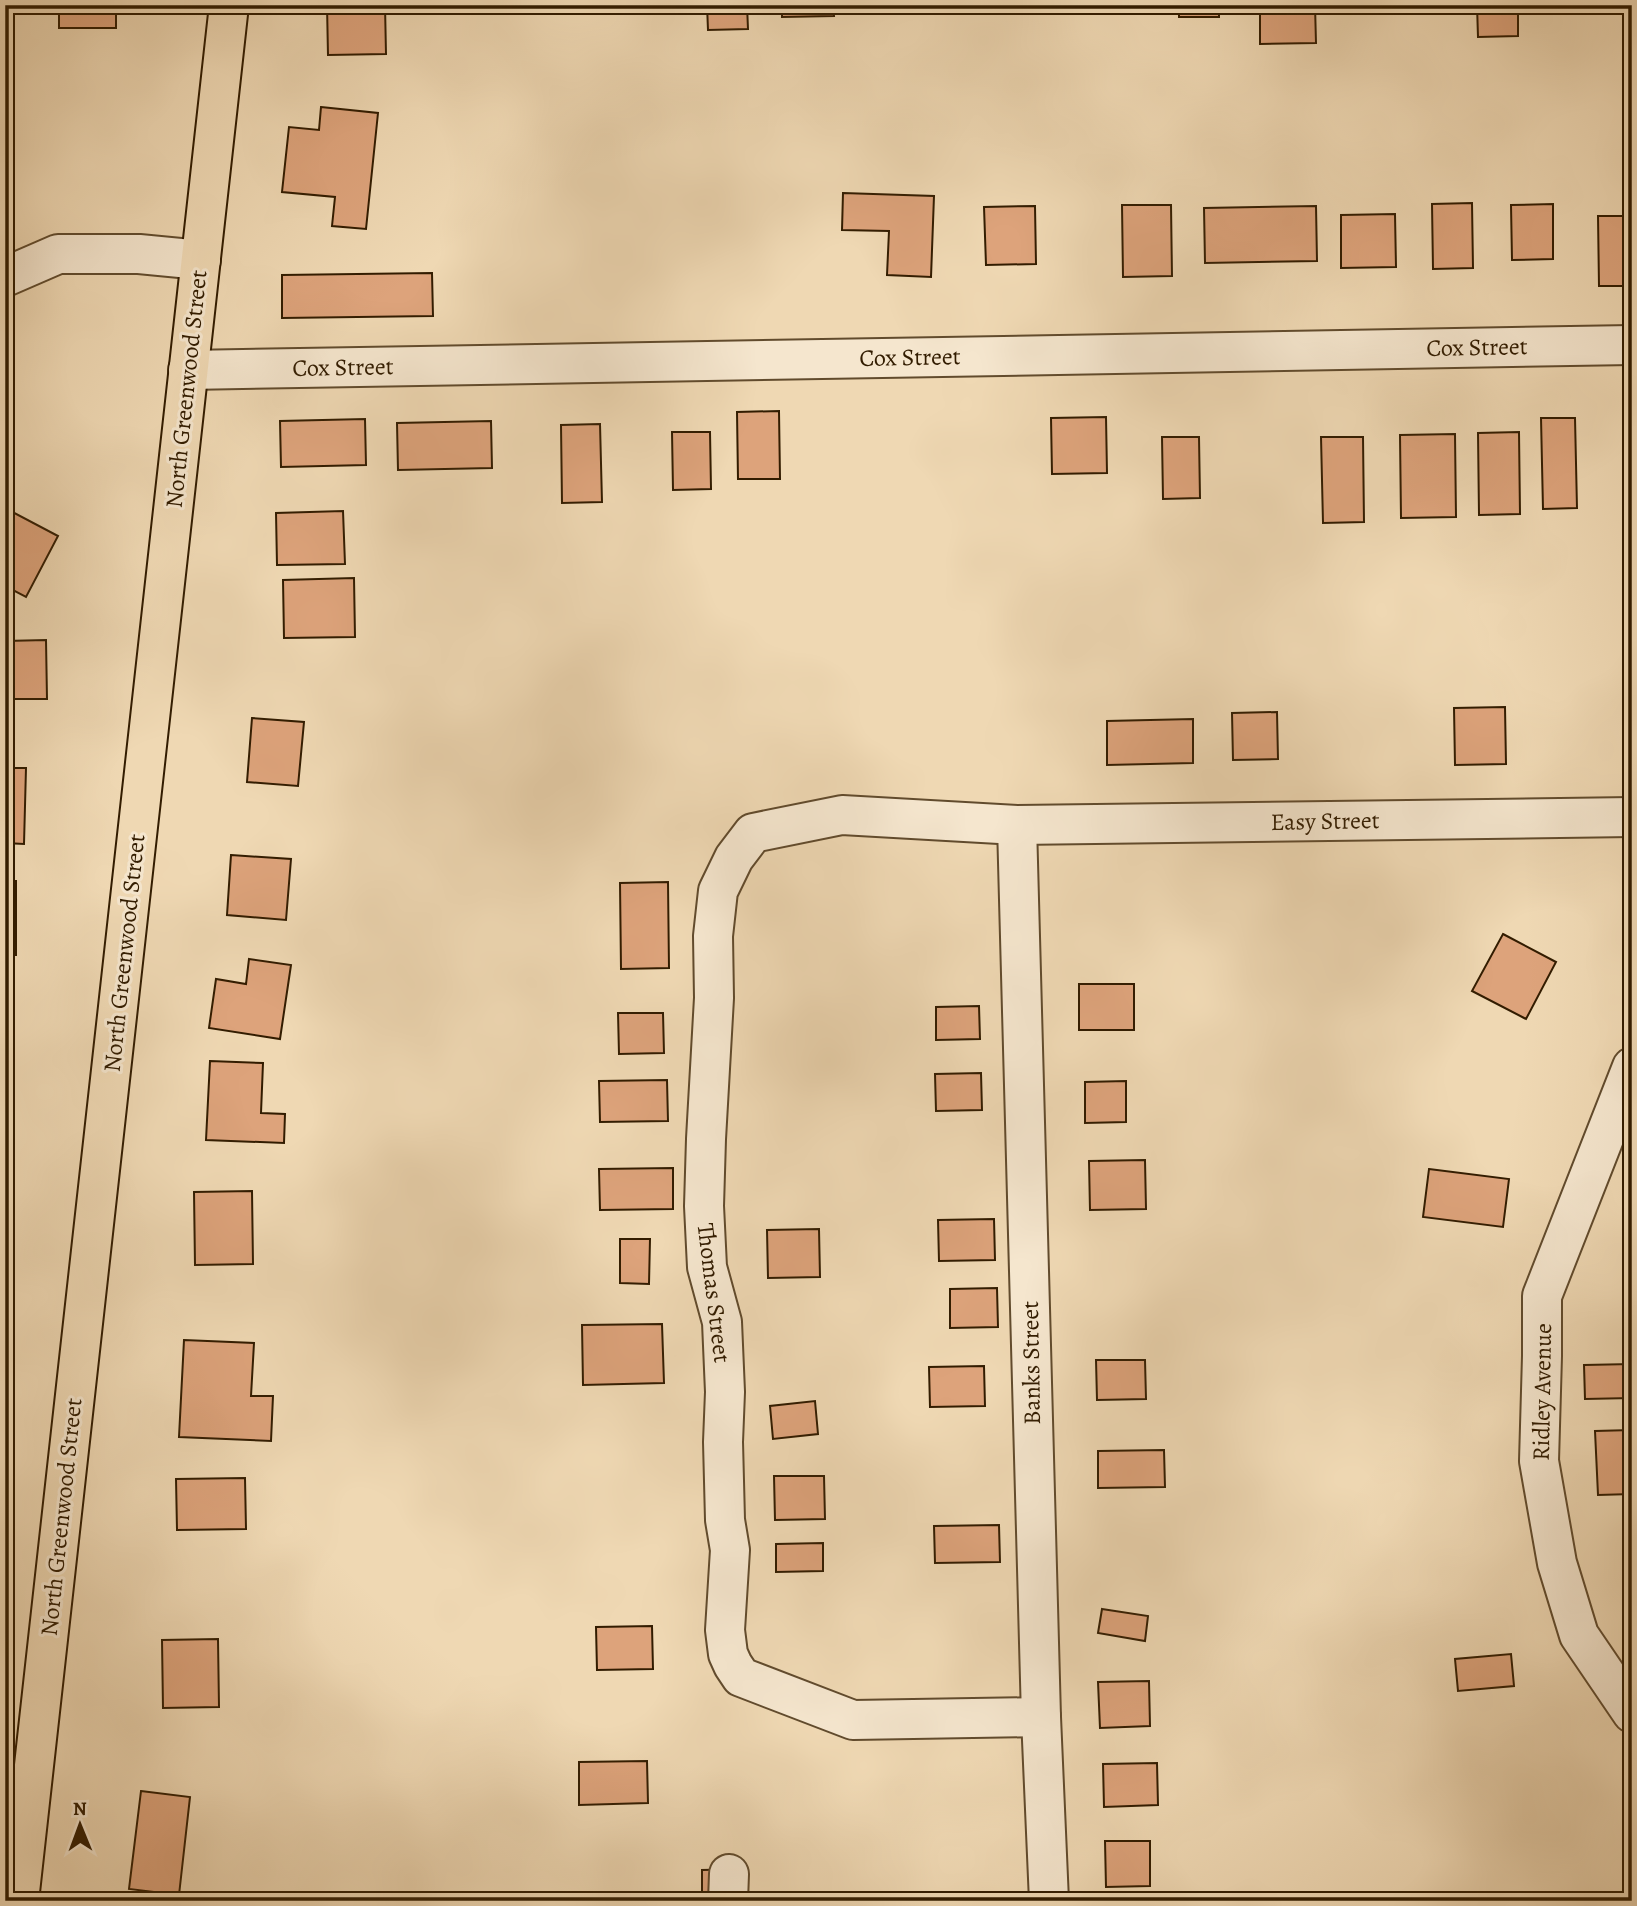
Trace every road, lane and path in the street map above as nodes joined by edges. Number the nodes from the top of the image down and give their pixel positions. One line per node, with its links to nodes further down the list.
1 (229, 5): 2 (main road, North Greenwood Street)
2 (201, 260): 3 (street); 5 (main road, North Greenwood Street)
3 (5, 277)
4 (1632, 345): 5 (street, Cox Street)
5 (188, 370): 11 (main road, North Greenwood Street)
6 (1632, 817): 7 (street, Easy Street)
7 (1017, 825): 10 (street, Banks Street); 10 (street, Thomas Street)
8 (1632, 1067): 9 (street, Ridley Avenue)
9 (1632, 1713)
10 (1041, 1717): 12 (street, Banks Street)
11 (19, 1901)
12 (1049, 1901)

